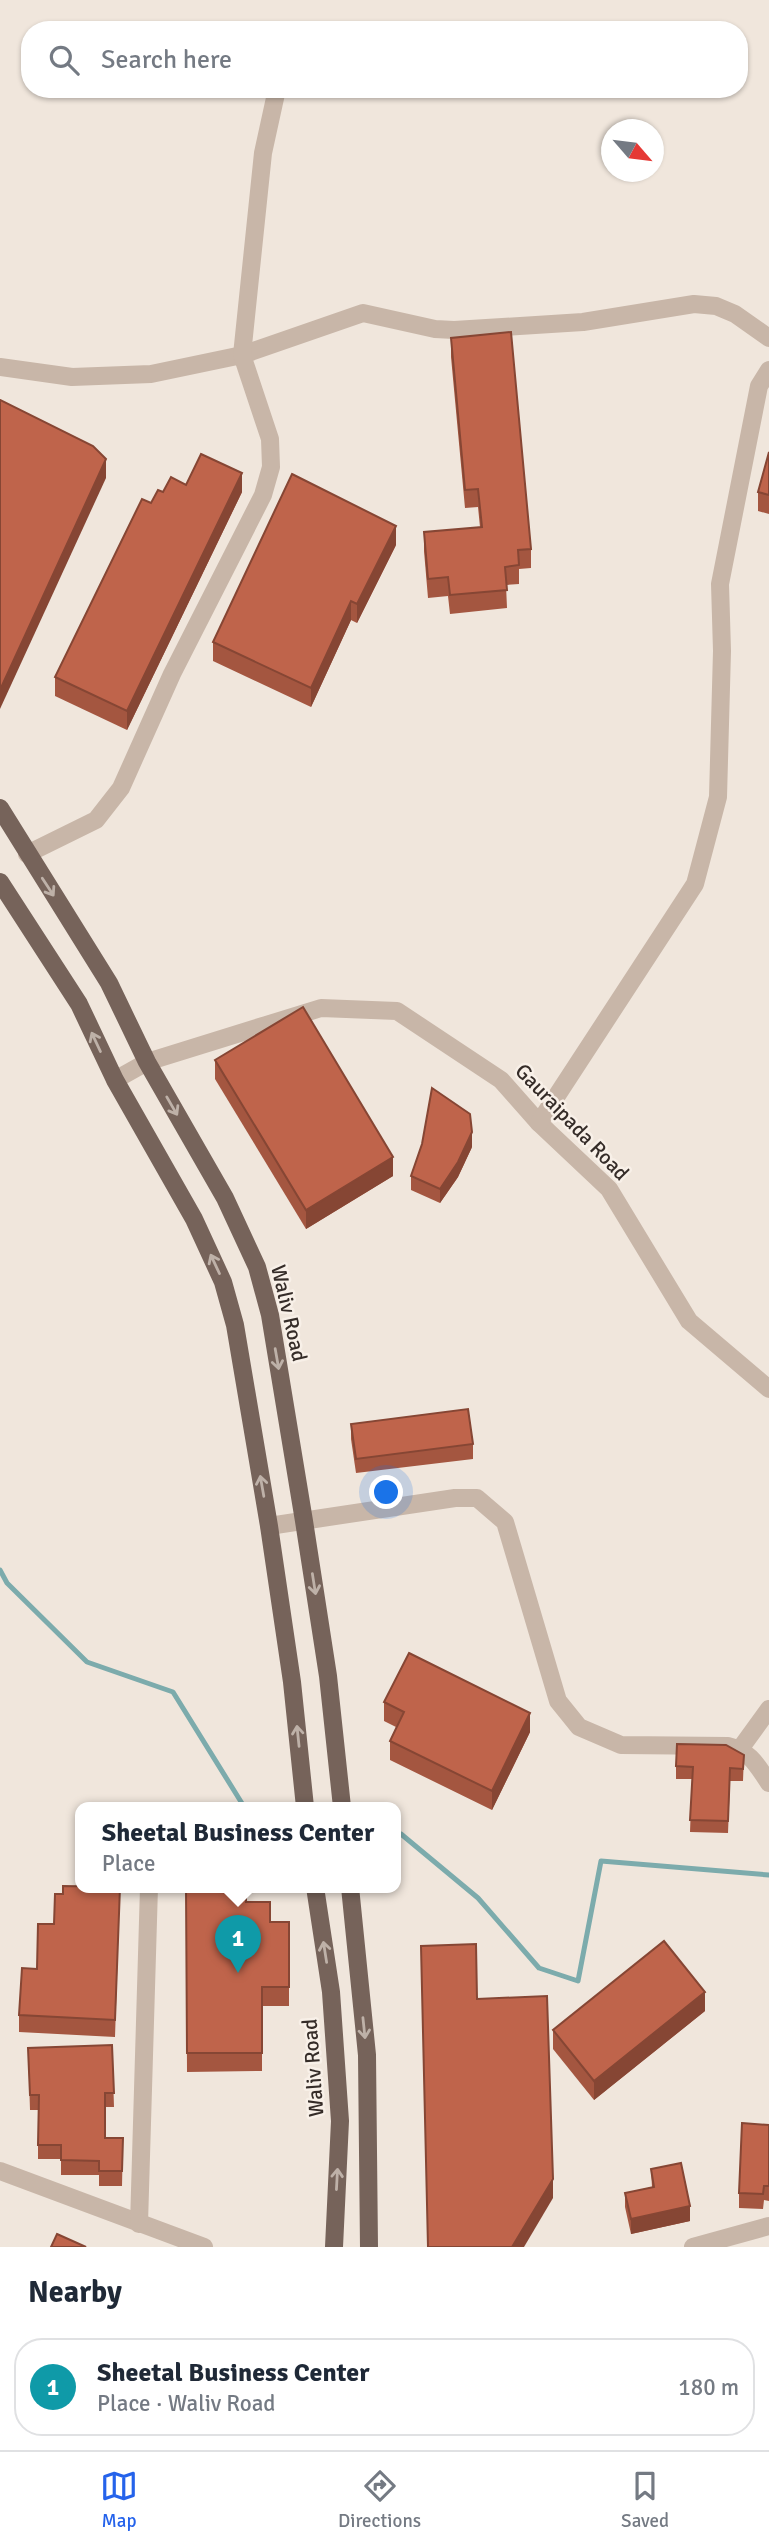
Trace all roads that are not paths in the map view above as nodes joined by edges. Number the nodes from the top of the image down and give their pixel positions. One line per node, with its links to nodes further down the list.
1 (275, 98): 3 (street)
2 (769, 338): 3 (street)
3 (242, 355): 4 (street); 7 (street)
4 (0, 367)
5 (769, 370): 11 (street)
6 (0, 808): 7 (main road, Waliv Road)
7 (27, 854): 9 (main road, Waliv Road, one-way to 9)
8 (0, 881): 10 (main road, one-way to 8)
9 (147, 1062): 10 (street, Gauraipada Road); 11 (street, Gauraipada Road); 13 (main road, Waliv Road, one-way to 13)
10 (115, 1080): 14 (main road, one-way to 10)
11 (539, 1123): 12 (street, Gauraipada Road)
12 (769, 1389)
13 (304, 1521): 14 (street); 16 (street); 19 (main road, Waliv Road, one-way to 19)
14 (268, 1526): 18 (main road, one-way to 14)
15 (769, 1709): 16 (street)
16 (740, 1749): 17 (street)
17 (769, 1783)
18 (305, 1802)
19 (341, 1802)
20 (149, 1893): 24 (street)
21 (316, 1893): 28 (main road, Waliv Road, one-way to 21)
22 (351, 1893): 29 (main road, one-way to 29)
23 (0, 2171): 24 (street)
24 (139, 2224): 26 (street)
25 (769, 2226): 30 (street)
26 (164, 2240): 27 (street)
27 (204, 2247)
28 (334, 2247)
29 (369, 2247)
30 (693, 2247)

